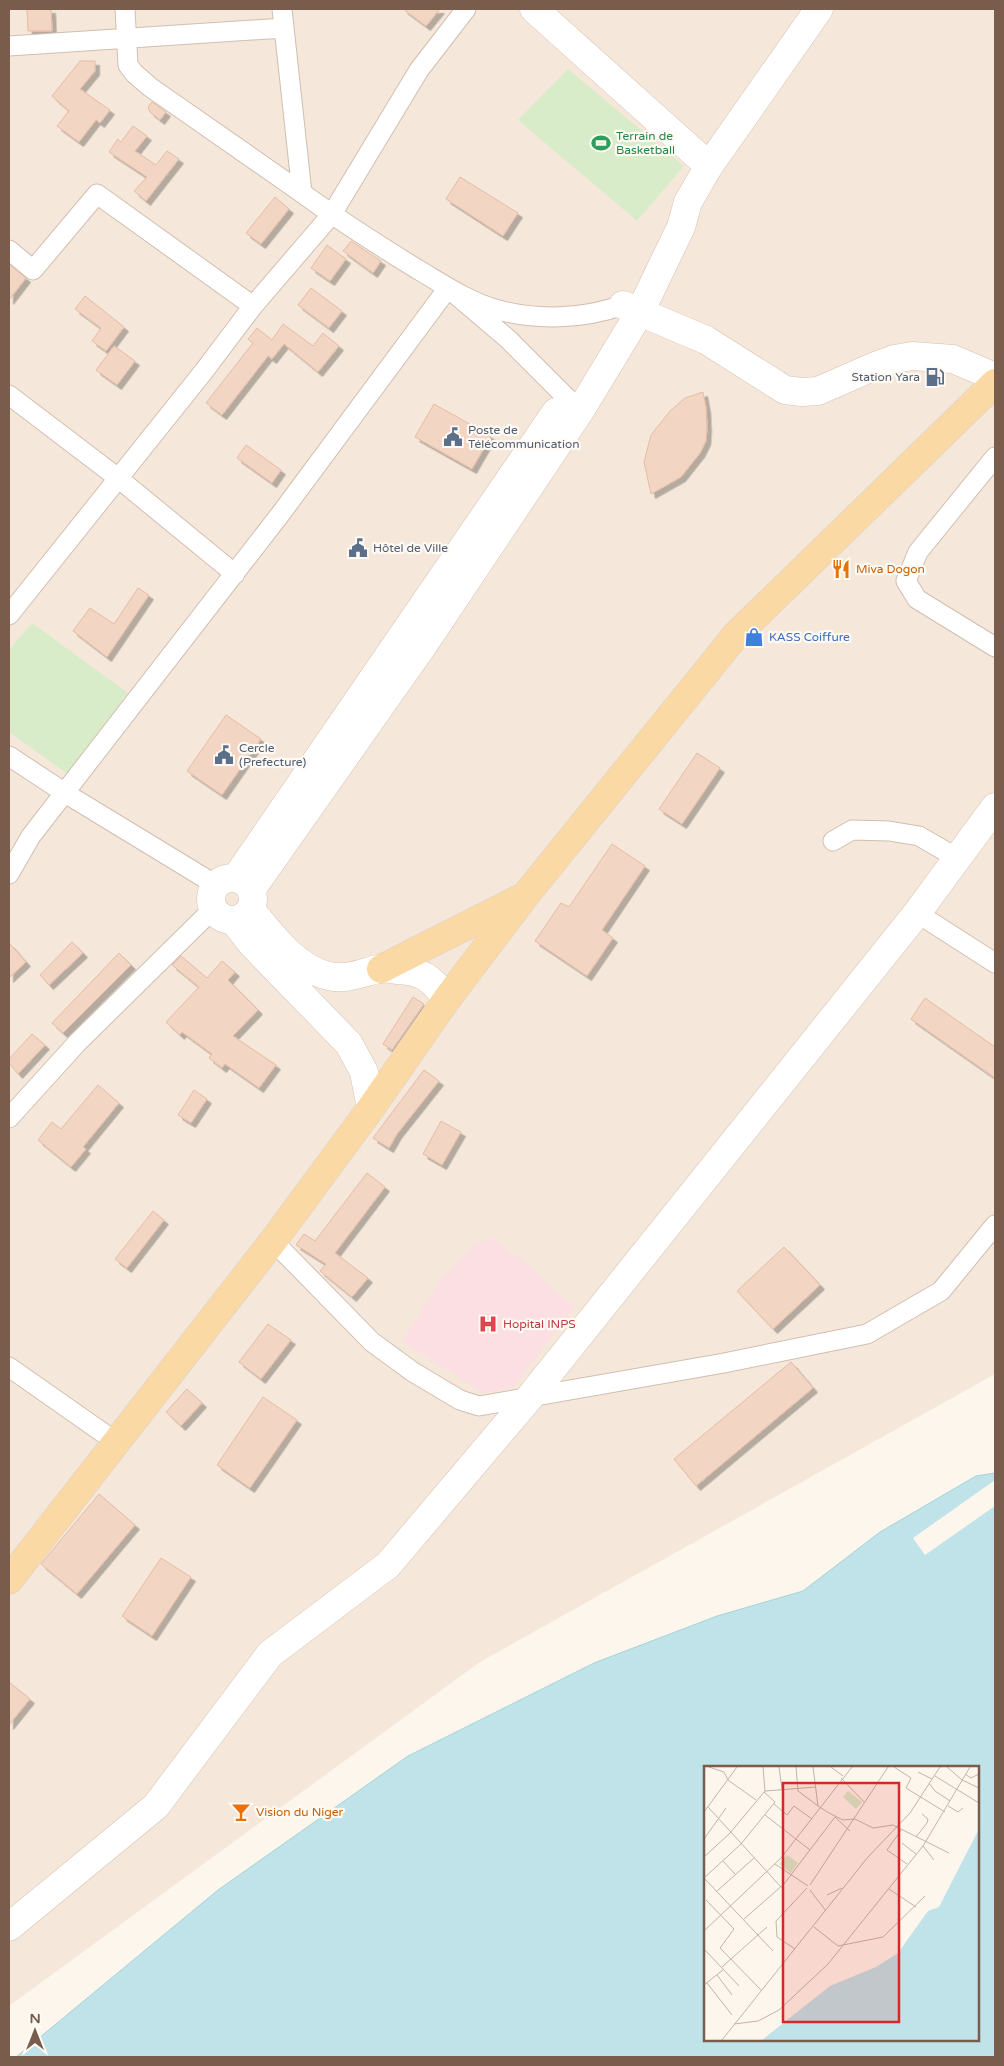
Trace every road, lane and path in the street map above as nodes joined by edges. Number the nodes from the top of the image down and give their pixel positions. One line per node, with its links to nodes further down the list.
1 (125, 9): 7 (street)
2 (282, 9): 6 (street)
3 (466, 9): 11 (street)
4 (534, 9): 9 (street)
5 (819, 9): 9 (street)
6 (284, 28): 7 (street); 10 (street)
7 (128, 39): 8 (street); 10 (street)
8 (9, 46)
9 (709, 166): 15 (street)
10 (302, 193): 11 (street)
11 (332, 214): 13 (street); 14 (street)
12 (9, 250): 14 (street)
13 (448, 288): 15 (street); 19 (street); 22 (street)
14 (252, 306): 21 (street)
15 (631, 309): 16 (street); 19 (street)
16 (995, 378)
17 (995, 383): 31 (main road)
18 (9, 395): 21 (street)
19 (573, 405): 32 (street)
20 (995, 457): 24 (street)
21 (118, 478): 22 (street); 23 (street)
22 (235, 574): 26 (street)
23 (9, 615)
24 (995, 647)
25 (9, 756): 26 (street)
26 (65, 793): 30 (street); 32 (street)
27 (995, 807): 29 (street)
28 (833, 841): 29 (street)
29 (957, 858): 33 (street)
30 (9, 874)
31 (525, 896): 35 (main road); 36 (main road)
32 (233, 899): 35 (street); 37 (street); 38 (street)
33 (917, 913): 34 (street); 42 (street)
34 (995, 963)
35 (381, 968): 36 (street)
36 (447, 999): 37 (main road)
37 (371, 1108): 40 (main road)
38 (9, 1118)
39 (995, 1225): 42 (street)
40 (273, 1241): 42 (street); 43 (main road)
41 (9, 1368): 43 (street)
42 (530, 1397): 45 (street)
43 (116, 1442): 44 (main road)
44 (9, 1580)
45 (9, 1927)

